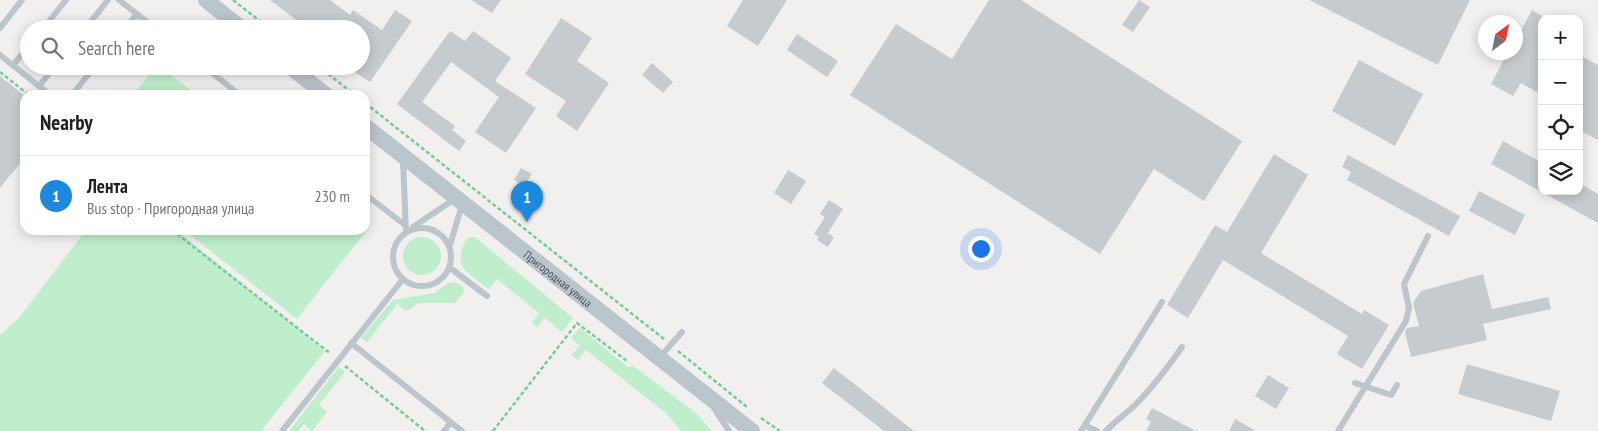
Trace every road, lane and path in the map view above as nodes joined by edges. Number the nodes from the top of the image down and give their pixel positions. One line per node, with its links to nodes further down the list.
1 (22, 0): 14 (lane)
2 (66, 0): 8 (lane)
3 (108, 0): 9 (lane)
4 (120, 0): 7 (lane)
5 (206, 0): 12 (street)
6 (233, 0): 13 (path)
7 (137, 14): 10 (lane); 11 (lane)
8 (50, 20)
9 (92, 20)
10 (132, 20)
11 (145, 20)
12 (231, 20)
13 (259, 20)
14 (0, 28)
15 (0, 54): 17 (lane)
16 (20, 57): 17 (lane)
17 (13, 65): 18 (lane)
18 (20, 71)
19 (0, 72): 27 (path)
20 (25, 75): 26 (lane)
21 (48, 75): 26 (lane)
22 (88, 75): 29 (lane)
23 (214, 75): 30 (lane)
24 (303, 75): 31 (street)
25 (329, 75): 32 (path)
26 (39, 86): 28 (lane)
27 (23, 90)
28 (44, 90)
29 (76, 90)
30 (234, 90)
31 (320, 90)
32 (349, 90)
33 (370, 107): 48 (path)
34 (370, 130): 35 (street, Пригородная улица)
35 (402, 156): 37 (street, Пригородная улица); 38 (lane)
36 (370, 198): 38 (lane)
37 (460, 201): 38 (lane); 41 (lane); 50 (street, Пригородная улица)
38 (405, 229): 41 (lane); 43 (lane)
39 (178, 235): 51 (path)
40 (1428, 236): 55 (lane)
41 (450, 244): 42 (lane)
42 (449, 266): 43 (lane); 44 (lane)
43 (403, 279): 47 (lane)
44 (487, 296)
45 (1162, 302): 60 (lane)
46 (682, 332): 48 (lane)
47 (351, 343): 51 (lane); 58 (lane)
48 (671, 345): 50 (lane); 57 (path)
49 (1182, 346): 69 (lane)
50 (660, 358): 56 (street, Пригородная улица)
51 (338, 360): 61 (lane); 62 (path)
52 (627, 361): 65 (path)
53 (1355, 383): 55 (lane)
54 (1397, 385): 55 (lane)
55 (1366, 387): 70 (lane)
56 (703, 392): 59 (street, Пригородная улица); 66 (lane)
57 (753, 412)
58 (451, 422): 63 (lane); 64 (lane)
59 (756, 424): 67 (path)
60 (1083, 428): 68 (lane)
61 (282, 431)
62 (425, 431)
63 (444, 431)
64 (462, 431)
65 (493, 431)
66 (729, 431)
67 (780, 431)
68 (1097, 431)
69 (1106, 431)
70 (1338, 431)

